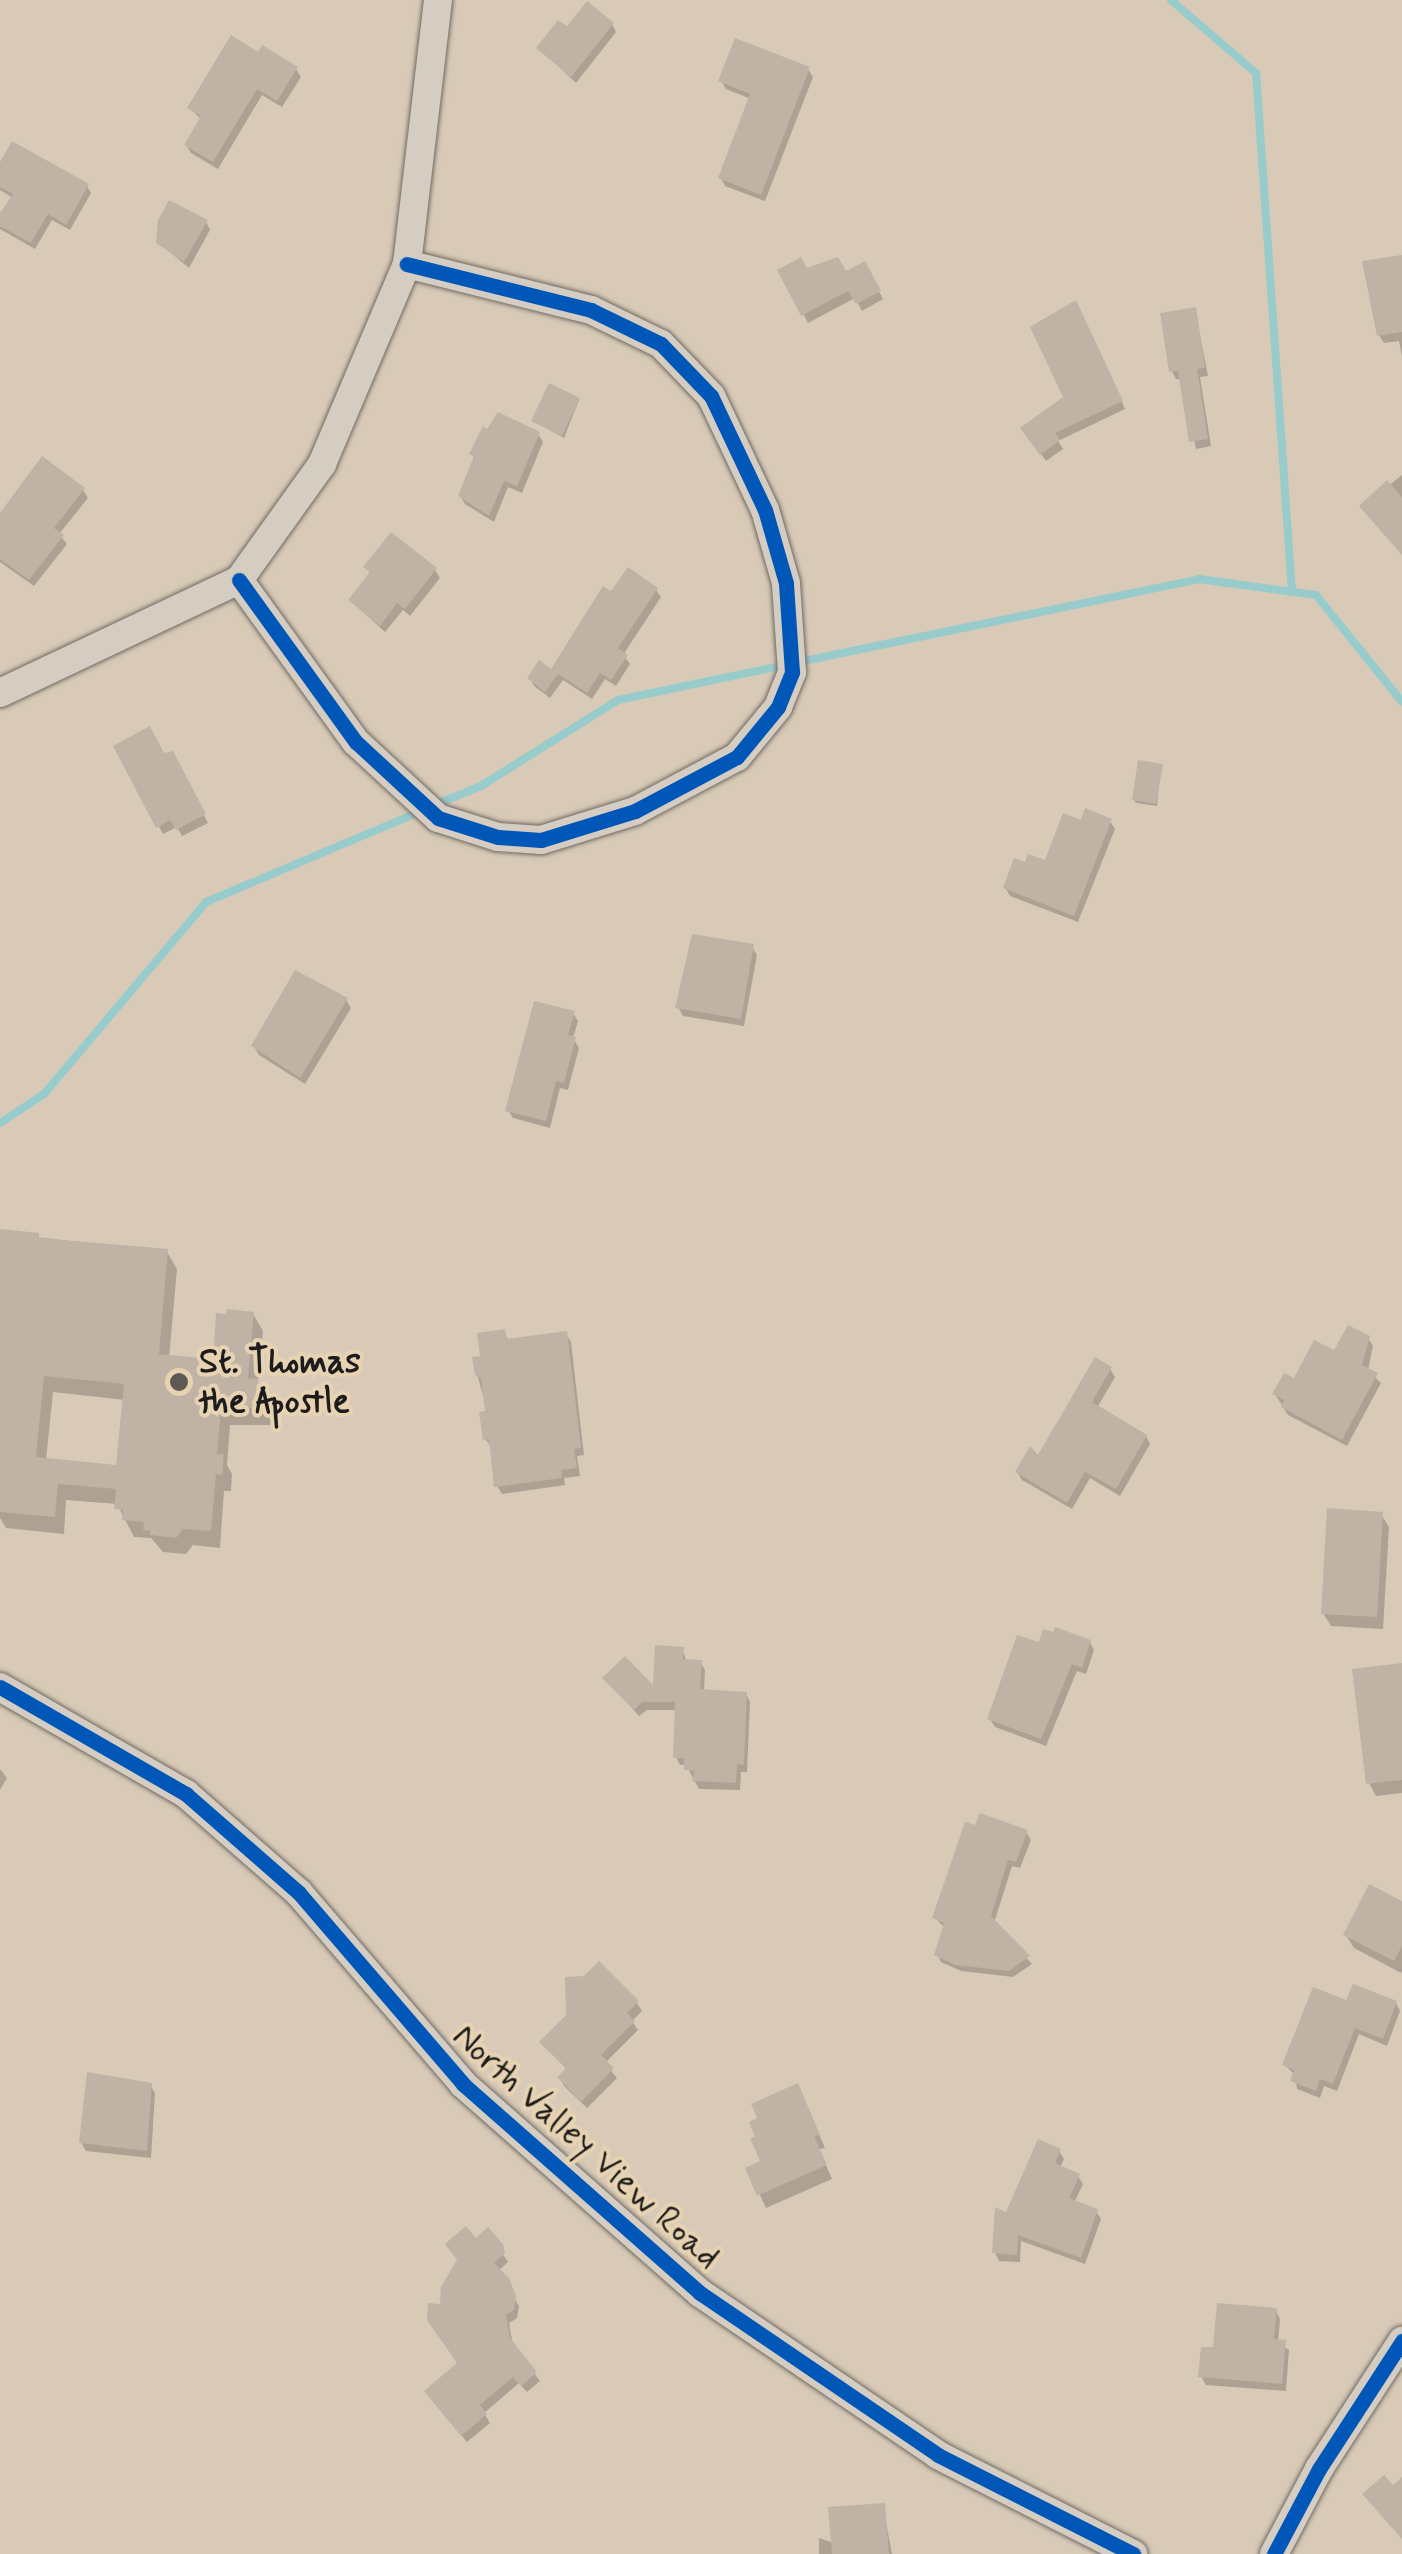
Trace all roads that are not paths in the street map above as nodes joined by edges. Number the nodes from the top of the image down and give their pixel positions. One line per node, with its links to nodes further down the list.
1 (438, 0): 2 (street)
2 (407, 264): 3 (street); 3 (street)
3 (239, 580): 4 (street)
4 (0, 692)
5 (0, 1688): 7 (street, North Valley View Road)
6 (1402, 2341): 8 (street)
7 (1132, 2554)
8 (1274, 2554)

